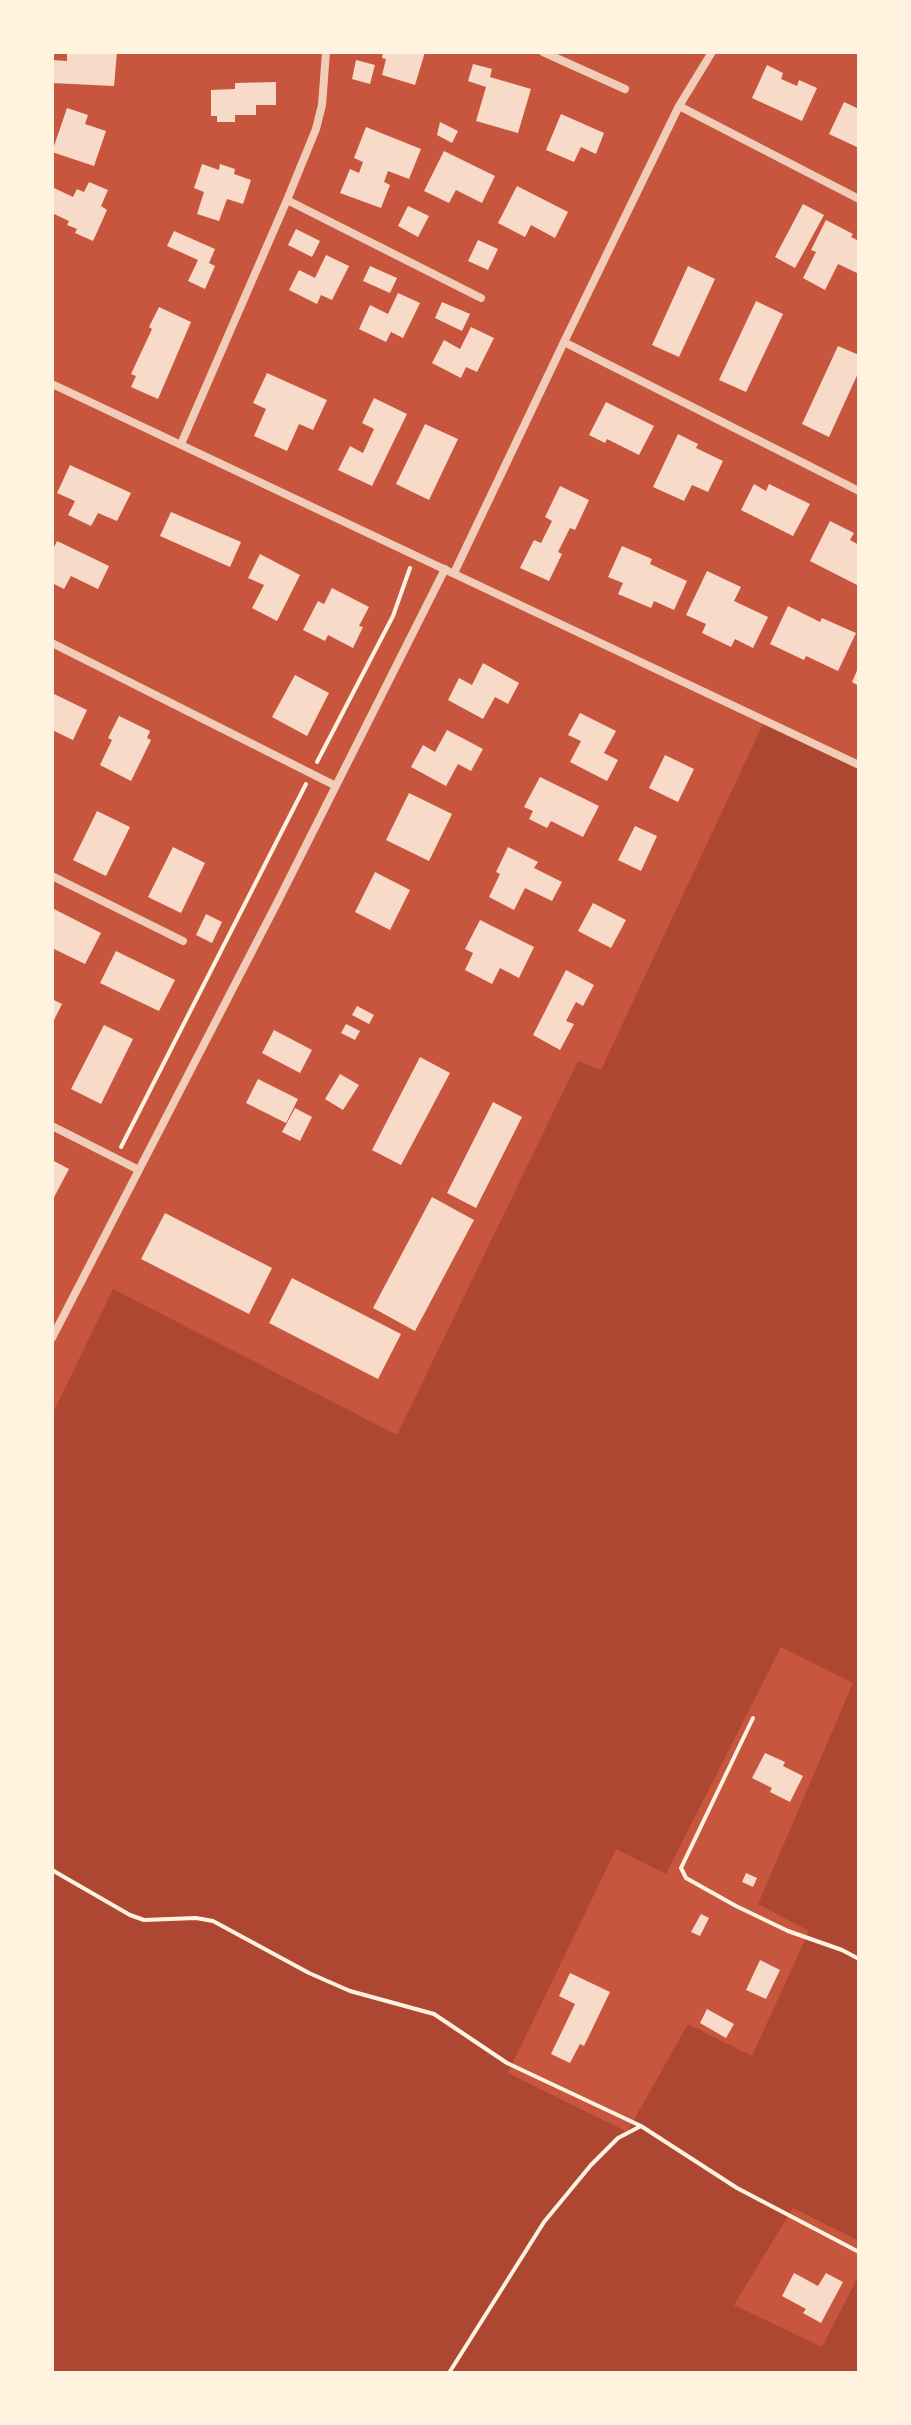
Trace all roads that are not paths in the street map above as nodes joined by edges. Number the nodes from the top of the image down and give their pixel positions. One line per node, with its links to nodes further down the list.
1 (326, 52): 7 (street)
2 (543, 52): 4 (street)
3 (712, 52): 5 (street)
4 (625, 89)
5 (679, 106): 6 (street); 9 (street)
6 (859, 199)
7 (287, 200): 8 (street); 11 (street)
8 (481, 298)
9 (564, 342): 12 (street); 14 (street)
10 (52, 384): 11 (street)
11 (181, 444): 13 (street)
12 (859, 491)
13 (445, 569): 14 (street); 17 (street)
14 (454, 573): 16 (street)
15 (52, 643): 17 (street)
16 (859, 765)
17 (336, 786): 21 (street)
18 (52, 876): 19 (street)
19 (183, 941)
20 (52, 1126): 21 (street)
21 (139, 1170): 22 (street)
22 (52, 1338)

